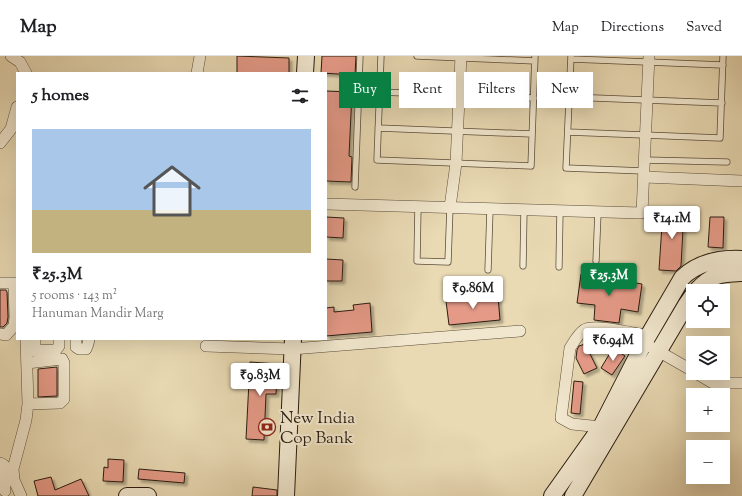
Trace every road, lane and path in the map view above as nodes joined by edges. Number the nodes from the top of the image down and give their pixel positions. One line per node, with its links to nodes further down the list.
1 (11, 56): 13 (street)
2 (200, 56): 14 (street)
3 (306, 56): 15 (street)
4 (360, 56): 37 (lane)
5 (381, 56): 16 (lane)
6 (417, 56): 8 (lane)
7 (724, 56): 12 (lane)
8 (461, 57): 9 (lane); 19 (street)
9 (535, 58): 20 (lane)
10 (571, 58): 11 (lane); 17 (lane)
11 (649, 59): 12 (lane); 22 (street)
12 (723, 66): 23 (lane)
13 (25, 72)
14 (197, 72)
15 (305, 72)
16 (381, 72)
17 (570, 72)
18 (391, 93): 19 (lane)
19 (459, 96): 20 (lane); 28 (street)
20 (534, 98): 30 (lane)
21 (593, 98): 22 (lane)
22 (647, 100): 23 (lane); 31 (street)
23 (722, 103): 31 (lane)
24 (379, 108): 27 (lane)
25 (569, 108): 29 (lane)
26 (16, 112): 32 (street)
27 (378, 128): 28 (lane); 34 (lane)
28 (458, 131): 30 (lane); 34 (street)
29 (568, 132): 31 (lane); 35 (lane)
30 (532, 134): 34 (lane)
31 (646, 135): 35 (street)
32 (0, 143)
33 (727, 162): 35 (lane)
34 (456, 163): 40 (street)
35 (644, 169): 36 (street); 44 (street)
36 (742, 181)
37 (355, 187)
38 (327, 204): 39 (street)
39 (418, 206): 40 (street); 40 (lane)
40 (450, 207): 41 (street)
41 (490, 208): 42 (street); 49 (lane)
42 (524, 210): 43 (street); 47 (lane)
43 (560, 211): 44 (street); 48 (lane)
44 (598, 212): 46 (lane)
45 (742, 259): 62 (street)
46 (596, 261)
47 (523, 266)
48 (559, 267)
49 (488, 270)
50 (742, 273): 53 (street)
51 (0, 283): 52 (street)
52 (15, 283): 56 (street)
53 (703, 284)
54 (686, 304): 65 (street)
55 (520, 331): 63 (street)
56 (0, 334)
57 (26, 340): 66 (street)
58 (35, 340): 66 (street)
59 (59, 340): 66 (street)
60 (76, 340): 61 (street)
61 (88, 340)
62 (647, 340): 65 (street); 71 (street); 71 (street)
63 (293, 344): 64 (street); 77 (street)
64 (206, 346)
65 (658, 351): 67 (street); 79 (street)
66 (30, 355): 70 (street); 70 (street)
67 (686, 367)
68 (707, 380): 69 (street)
69 (742, 383)
70 (28, 404): 74 (street)
71 (601, 427): 78 (street)
72 (0, 463): 73 (street)
73 (3, 491): 74 (street)
74 (19, 493)
75 (127, 496): 76 (street)
76 (148, 496)
77 (286, 496)
78 (552, 496)
79 (573, 496)

